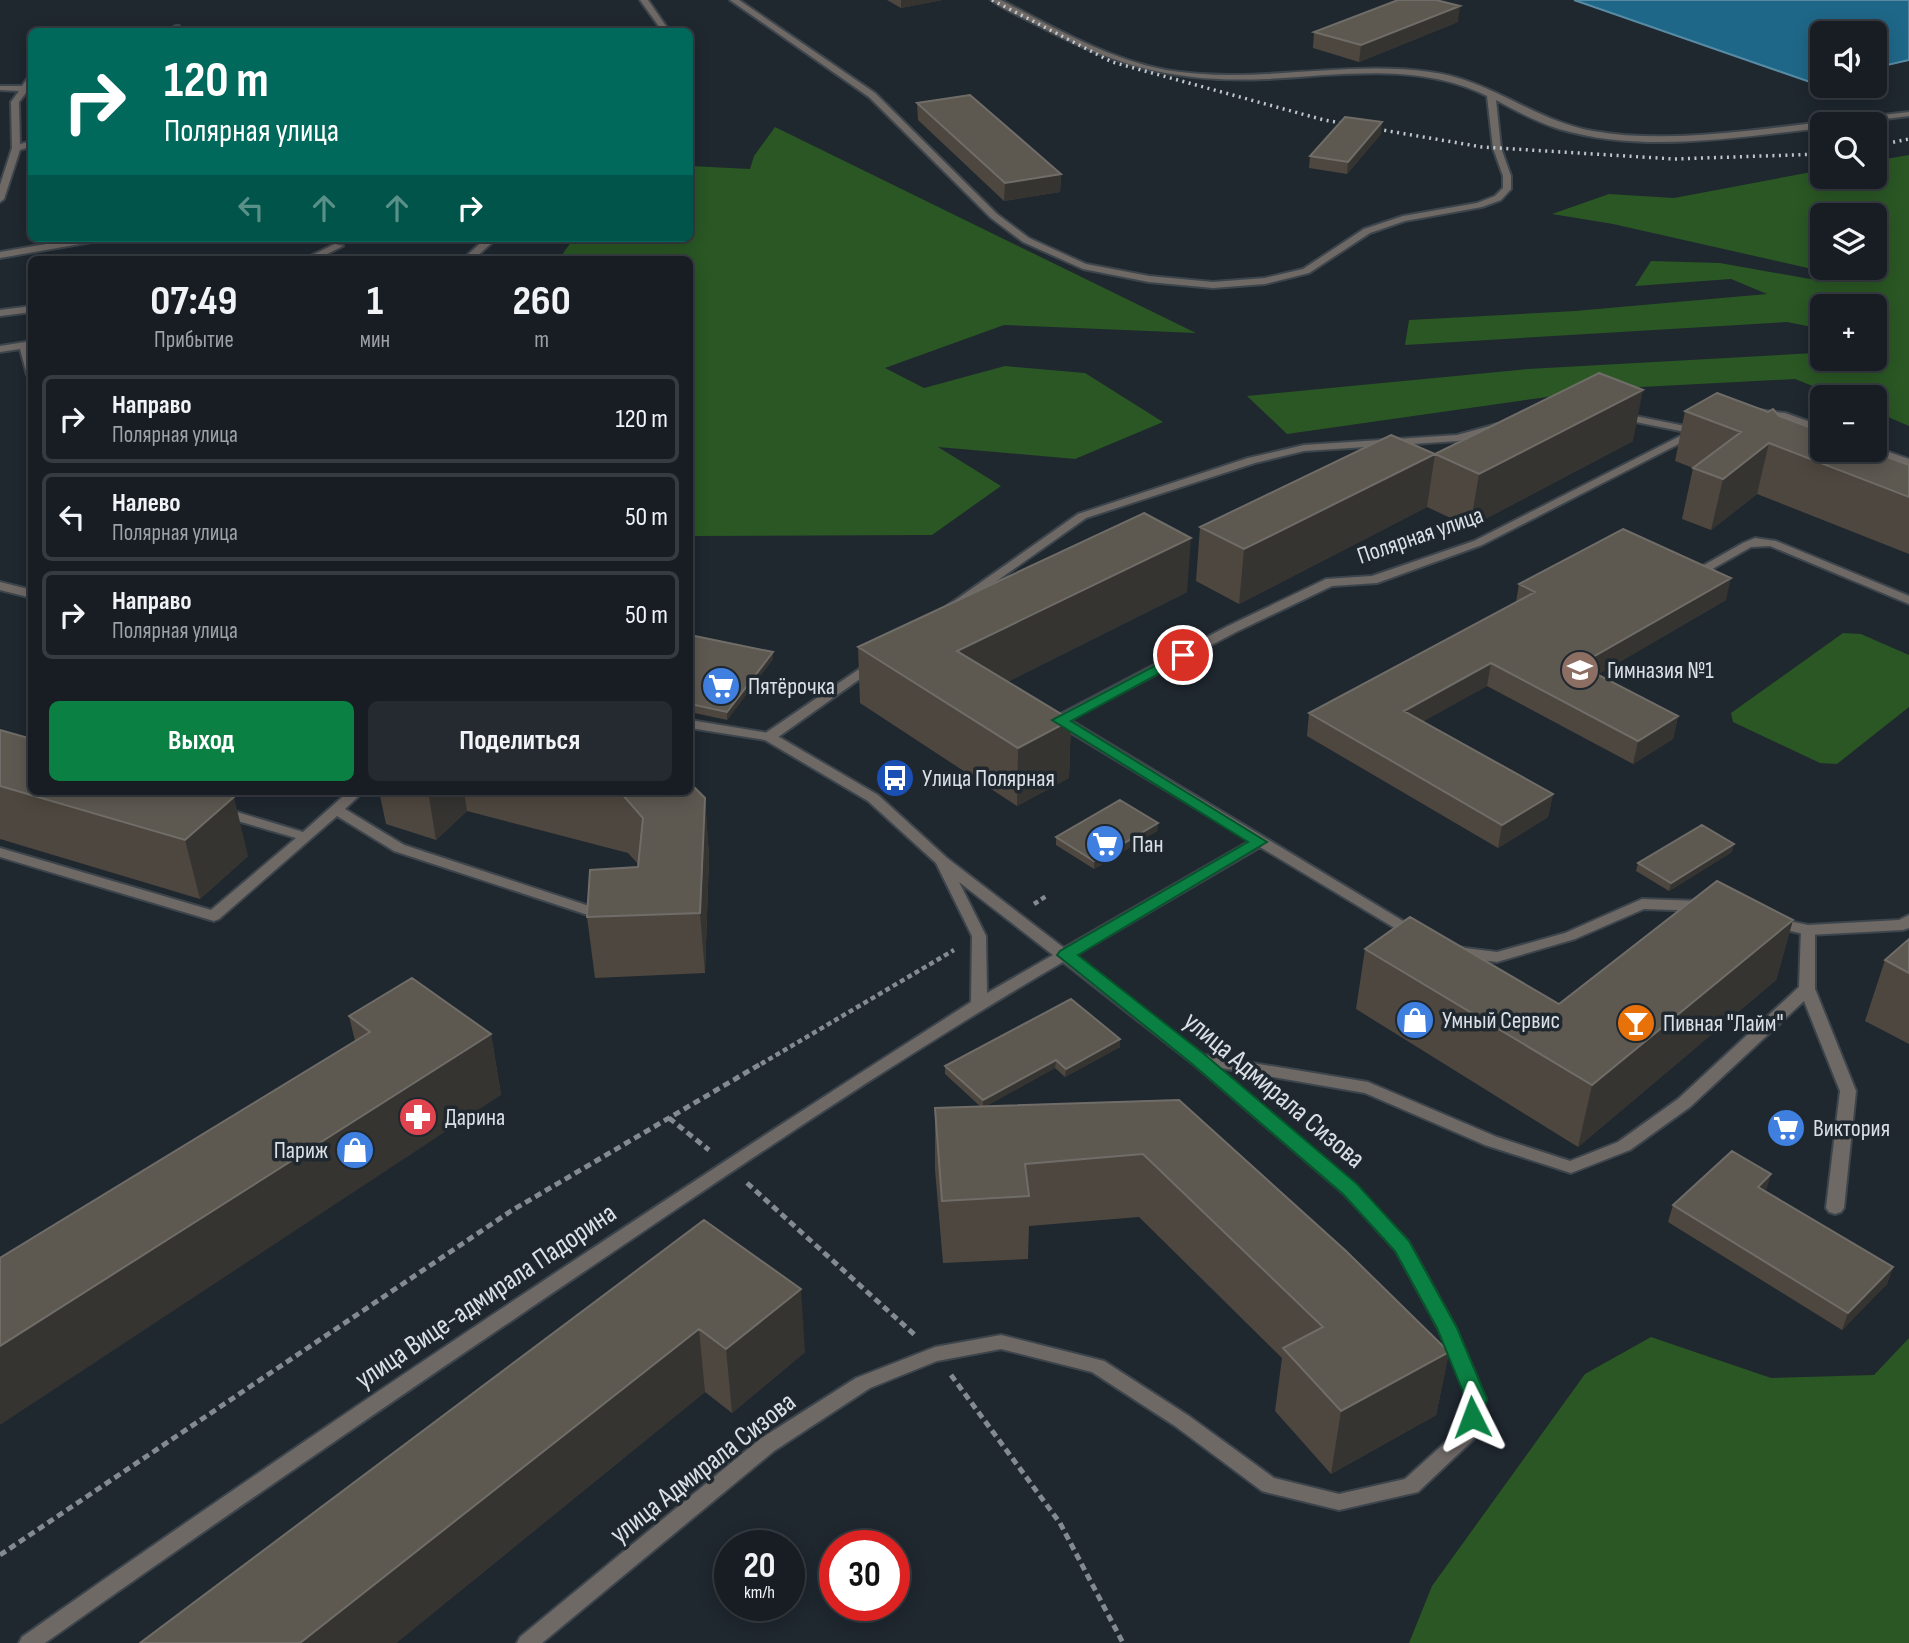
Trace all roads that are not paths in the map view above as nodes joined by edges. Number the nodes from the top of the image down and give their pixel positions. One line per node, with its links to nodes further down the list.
1 (644, 0): 4 (street)
2 (734, 0): 7 (street)
3 (995, 0): 7 (street)
4 (665, 28)
5 (27, 85): 6 (street); 12 (street)
6 (0, 88)
7 (1491, 94): 10 (street)
8 (1909, 114): 9 (street)
9 (1887, 117)
10 (1810, 126)
11 (28, 144): 12 (street)
12 (16, 148): 13 (street)
13 (4, 169): 14 (street)
14 (0, 199)
15 (74, 242): 18 (street)
16 (487, 242): 20 (street)
17 (338, 246): 19 (street)
18 (0, 255)
19 (316, 256)
20 (471, 256)
21 (28, 310): 22 (street)
22 (0, 313)
23 (28, 345): 24 (street)
24 (0, 349)
25 (1743, 412): 28 (street)
26 (1605, 414): 43 (street, Полярная улица)
27 (1505, 425): 35 (street)
28 (1810, 426)
29 (1887, 455): 30 (street)
30 (1909, 463)
31 (1696, 573): 34 (street)
32 (0, 586): 33 (street)
33 (28, 593)
34 (1909, 600)
35 (941, 614)
36 (887, 654): 38 (street)
37 (693, 724): 38 (street)
38 (769, 737): 45 (street, улица Адмирала Сизова)
39 (353, 795): 41 (street)
40 (202, 806): 42 (street)
41 (337, 810): 42 (street); 47 (street)
42 (306, 837): 44 (street)
43 (1259, 842): 46 (street, Полярная улица); 51 (street)
44 (0, 852)
45 (942, 861): 51 (street, улица Адмирала Сизова); 53 (street)
46 (1715, 909)
47 (590, 911)
48 (1909, 920): 50 (street)
49 (1763, 921): 50 (street)
50 (1808, 930): 52 (street)
51 (1066, 955): 53 (street); 54 (street, улица Адмирала Сизова)
52 (1807, 989): 54 (street); 55 (street)
53 (979, 1004): 56 (street, улица Вице-адмирала Падорина)
54 (1198, 1059): 57 (street, улица Адмирала Сизова)
55 (1835, 1208)
56 (29, 1643)
57 (527, 1643)

